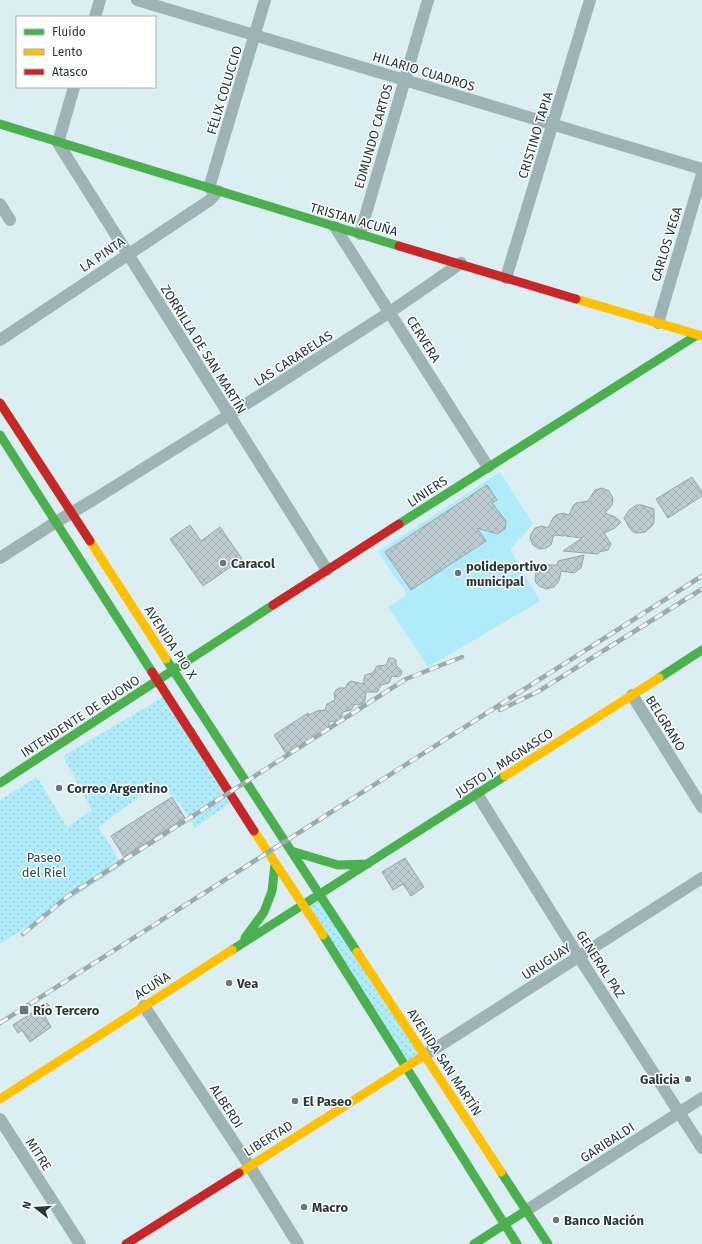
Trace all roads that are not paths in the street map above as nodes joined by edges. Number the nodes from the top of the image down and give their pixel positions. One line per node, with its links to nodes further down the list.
1 (100, 0): 6 (street)
2 (137, 0): 7 (street, HILARIO CUADROS)
3 (265, 0): 7 (street, FÉLIX COLUCCIO)
4 (428, 0): 8 (street, EDMUNDO CARTOS)
5 (590, 0): 11 (street, CRISTINO TAPIA)
6 (95, 16)
7 (255, 35): 8 (street, HILARIO CUADROS); 15 (street, FÉLIX COLUCCIO)
8 (404, 80): 11 (street, HILARIO CUADROS); 19 (street, EDMUNDO CARTOS)
9 (74, 88): 12 (street)
10 (0, 124): 12 (main road, TRISTAN ACUÑA)
11 (552, 124): 13 (street, HILARIO CUADROS); 22 (street, CRISTINO TAPIA)
12 (58, 143): 15 (main road, TRISTAN ACUÑA); 20 (street, ZORRILLA DE SAN MARTÍN)
13 (702, 169)
14 (702, 174): 24 (street, CARLOS VEGA)
15 (214, 190): 18 (main road, TRISTAN ACUÑA); 20 (street, LA PINTA)
16 (0, 204): 17 (street)
17 (10, 220)
18 (335, 227): 19 (main road, TRISTAN ACUÑA); 23 (street, CERVERA)
19 (360, 234): 21 (main road, TRISTAN ACUÑA)
20 (127, 254): 26 (street, LA PINTA); 28 (street, ZORRILLA DE SAN MARTÍN)
21 (461, 264): 22 (main road, TRISTAN ACUÑA); 23 (street, LAS CARABELAS)
22 (506, 278): 24 (main road, TRISTAN ACUÑA)
23 (390, 312): 28 (street, LAS CARABELAS); 30 (street, CERVERA)
24 (658, 323): 25 (main road, TRISTAN ACUÑA)
25 (699, 336): 30 (main road, LINIERS)
26 (0, 340)
27 (0, 403): 31 (main road, AVENIDA PIO X)
28 (229, 415): 31 (street, LAS CARABELAS); 34 (street, ZORRILLA DE SAN MARTÍN)
29 (0, 435): 32 (main road)
30 (488, 467): 34 (main road, LINIERS)
31 (71, 513): 32 (street, LAS CARABELAS); 36 (main road, AVENIDA PIO X)
32 (56, 522): 33 (street, LAS CARABELAS); 37 (main road)
33 (0, 558)
34 (327, 570): 36 (main road, LINIERS)
35 (702, 650): 38 (main road, JUSTO J. MAGNASCO)
36 (174, 671): 37 (main road, INTENDENTE DE BUONO); 42 (main road, AVENIDA PIO X)
37 (158, 681): 39 (main road, INTENDENTE DE BUONO); 43 (main road)
38 (632, 695): 40 (main road, JUSTO J. MAGNASCO); 41 (street, BELGRANO)
39 (1, 780)
40 (477, 794): 44 (main road, JUSTO J. MAGNASCO); 49 (street, GENERAL PAZ)
41 (702, 807)
42 (291, 851): 44 (main road); 46 (main road, AVENIDA PIO X)
43 (275, 864): 47 (main road); 48 (main road)
44 (368, 864): 46 (main road, JUSTO J. MAGNASCO)
45 (702, 878): 49 (street, URUGUAY)
46 (320, 895): 47 (main road, ACUÑA); 51 (main road, AVENIDA SAN MARTÍN)
47 (304, 906): 48 (main road, ACUÑA); 52 (main road)
48 (240, 945): 50 (main road, ACUÑA)
49 (579, 957): 51 (street, URUGUAY); 55 (street, GENERAL PAZ)
50 (144, 1006): 54 (main road, ACUÑA); 58 (street, ALBERDI)
51 (425, 1055): 52 (main road, LIBERTAD); 59 (main road, AVENIDA SAN MARTÍN)
52 (405, 1068): 58 (main road, LIBERTAD); 60 (main road)
53 (702, 1098): 55 (street, GARIBALDI)
54 (0, 1099)
55 (679, 1113): 57 (street, GENERAL PAZ); 59 (street, GARIBALDI)
56 (0, 1119): 61 (street, MITRE)
57 (702, 1148)
58 (249, 1165): 62 (main road, LIBERTAD); 63 (street, ALBERDI)
59 (527, 1210): 60 (main road); 66 (main road, AVENIDA SAN MARTÍN)
60 (504, 1225): 64 (main road); 65 (main road)
61 (80, 1244)
62 (126, 1244)
63 (298, 1244)
64 (474, 1244)
65 (516, 1244)
66 (548, 1244)

